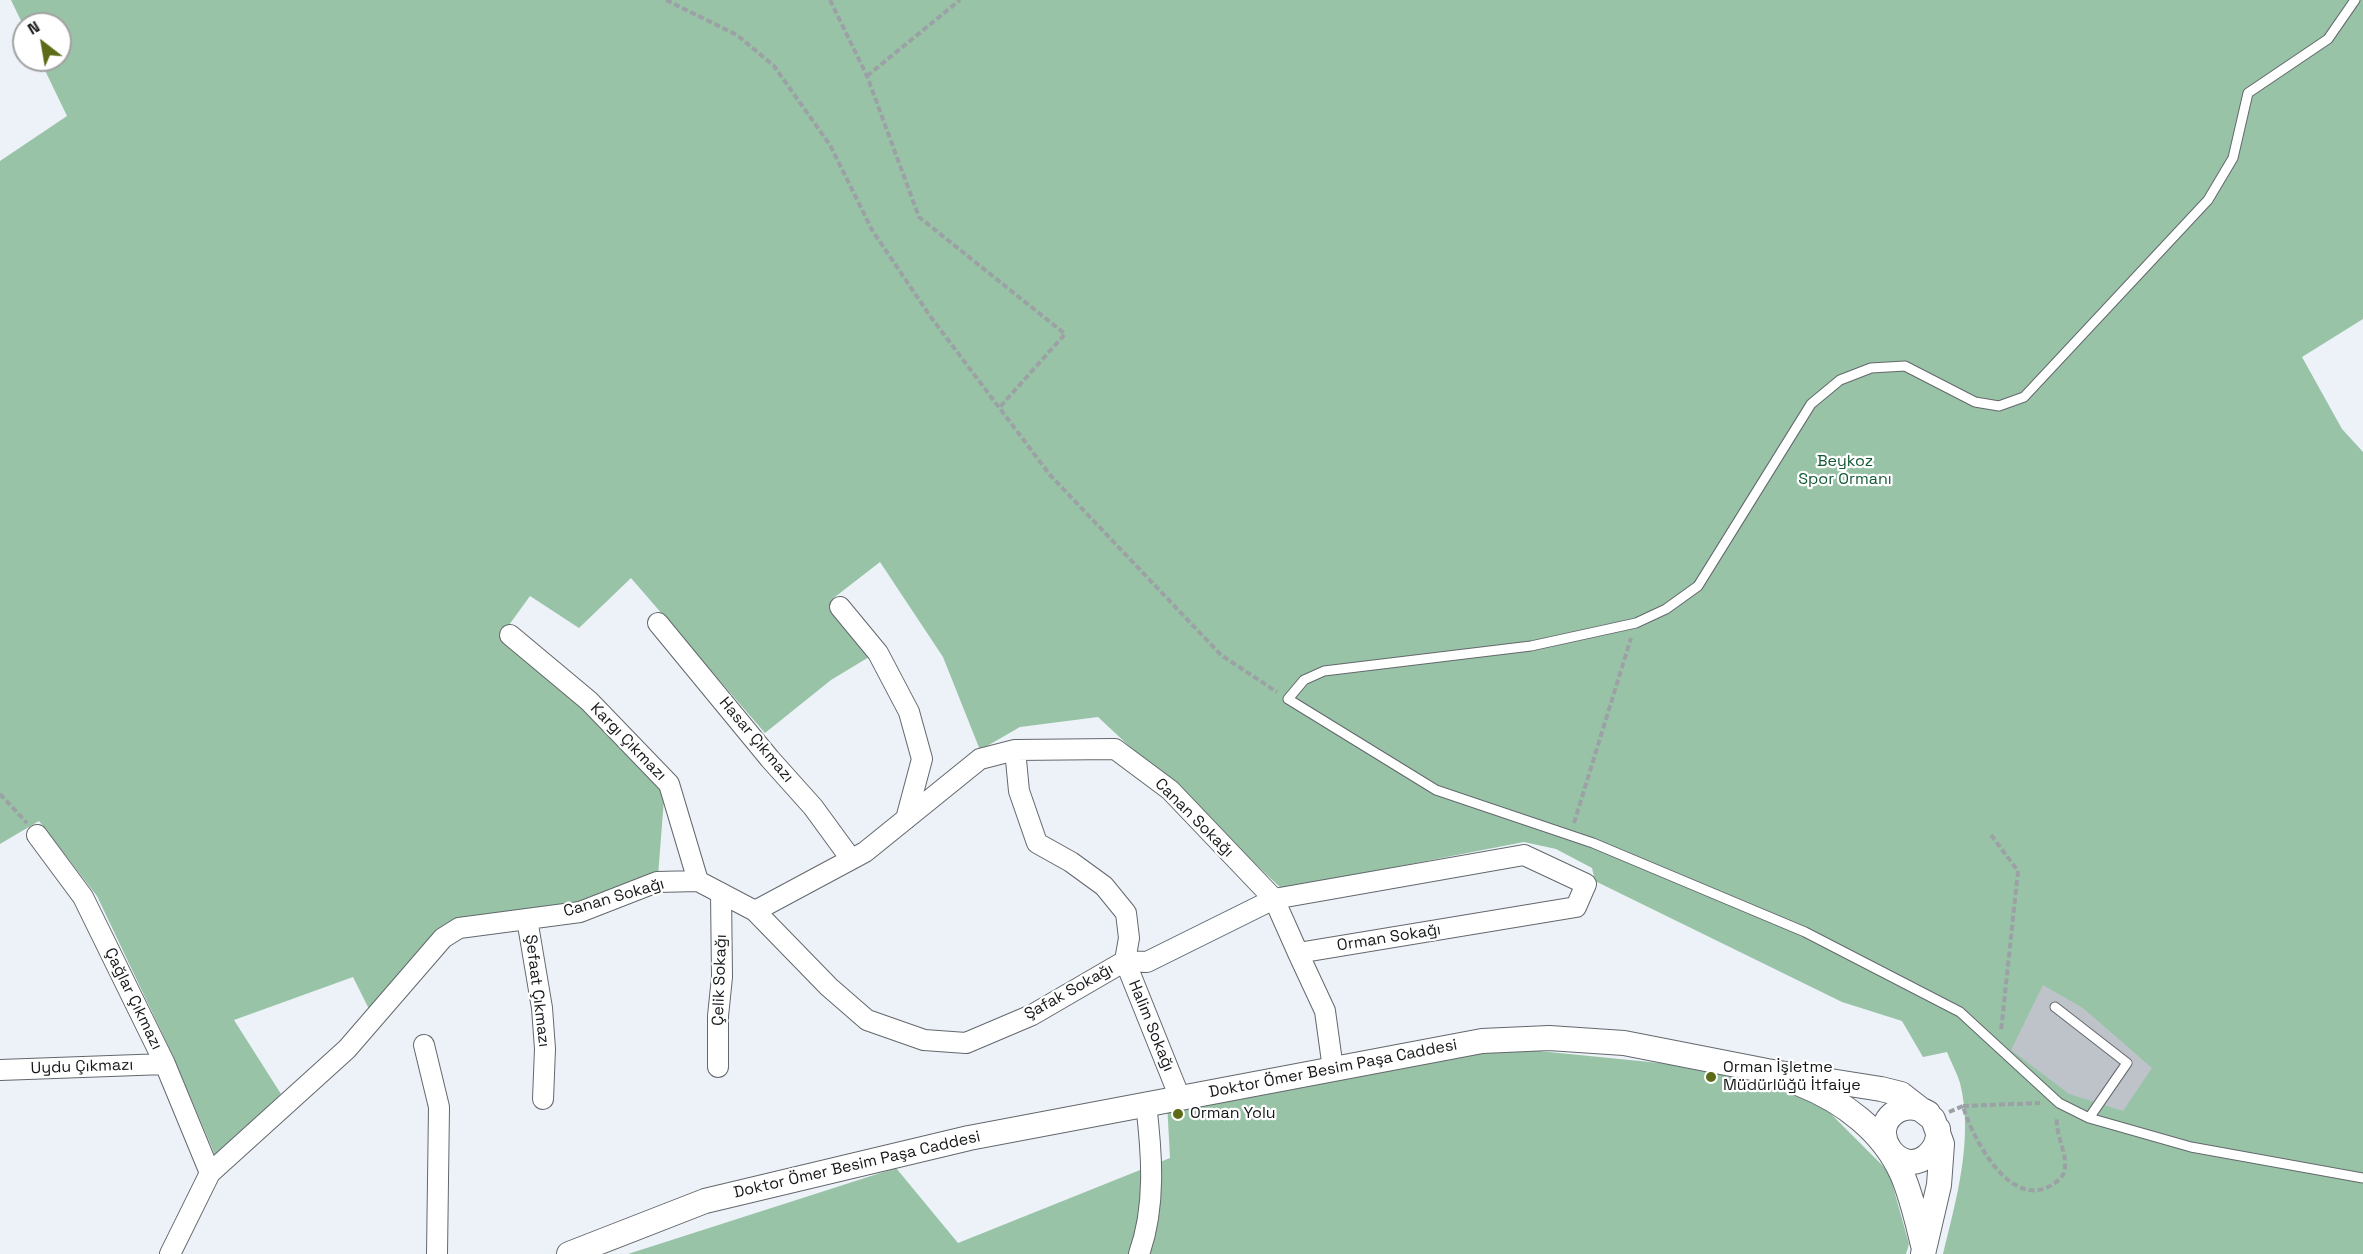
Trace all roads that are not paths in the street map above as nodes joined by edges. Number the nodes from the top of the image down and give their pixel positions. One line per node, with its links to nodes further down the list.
1 (2355, 0): 27 (lane)
2 (840, 607): 6 (street)
3 (658, 623): 9 (street, Hasar Çıkmazı)
4 (510, 635): 10 (street, Kargı Çıkmazı)
5 (1016, 750): 6 (street, Canan Sokağı); 12 (street, Canan Sokağı); 16 (street, Halim Sokağı)
6 (906, 819): 9 (street, Canan Sokağı)
7 (37, 835): 19 (street, Çağlar Çıkmazı)
8 (1524, 855): 12 (street, Şafak Sokağı); 15 (street, Orman Sokağı)
9 (851, 859): 13 (street, Canan Sokağı)
10 (698, 880): 11 (street); 14 (street, Canan Sokağı)
11 (721, 893): 13 (street); 20 (street, Çelik Sokağı)
12 (1274, 899): 15 (street, Canan Sokağı); 16 (street, Şafak Sokağı)
13 (755, 911): 16 (street, Şafak Sokağı)
14 (527, 919): 25 (street, Şefaat Çıkmazı); 30 (street, Canan Sokağı)
15 (1298, 953): 21 (street)
16 (1125, 961): 24 (street, Halim Sokağı)
17 (2055, 1006): 27 (lane)
18 (424, 1045): 34 (street)
19 (165, 1064): 22 (street, Uydu Çıkmazı); 30 (street, Çağlar Çıkmazı)
20 (718, 1067)
21 (1332, 1069): 23 (street, Doktor Ömer Besim Paşa Caddesi); 24 (street, Doktor Ömer Besim Paşa Caddesi)
22 (0, 1070)
23 (1767, 1071): 28 (street, Doktor Ömer Besim Paşa Caddesi); 29 (street)
24 (1180, 1098): 26 (street, Doktor Ömer Besim Paşa Caddesi)
25 (543, 1099)
26 (1146, 1104): 35 (street, Doktor Ömer Besim Paşa Caddesi); 36 (street)
27 (2089, 1118): 31 (lane)
28 (1933, 1120): 29 (street); 29 (street); 32 (street)
29 (1888, 1149): 32 (street)
30 (210, 1173): 33 (street, Canan Sokağı)
31 (2363, 1178)
32 (1923, 1251)
33 (170, 1254)
34 (436, 1254)
35 (569, 1254)
36 (1139, 1254)

